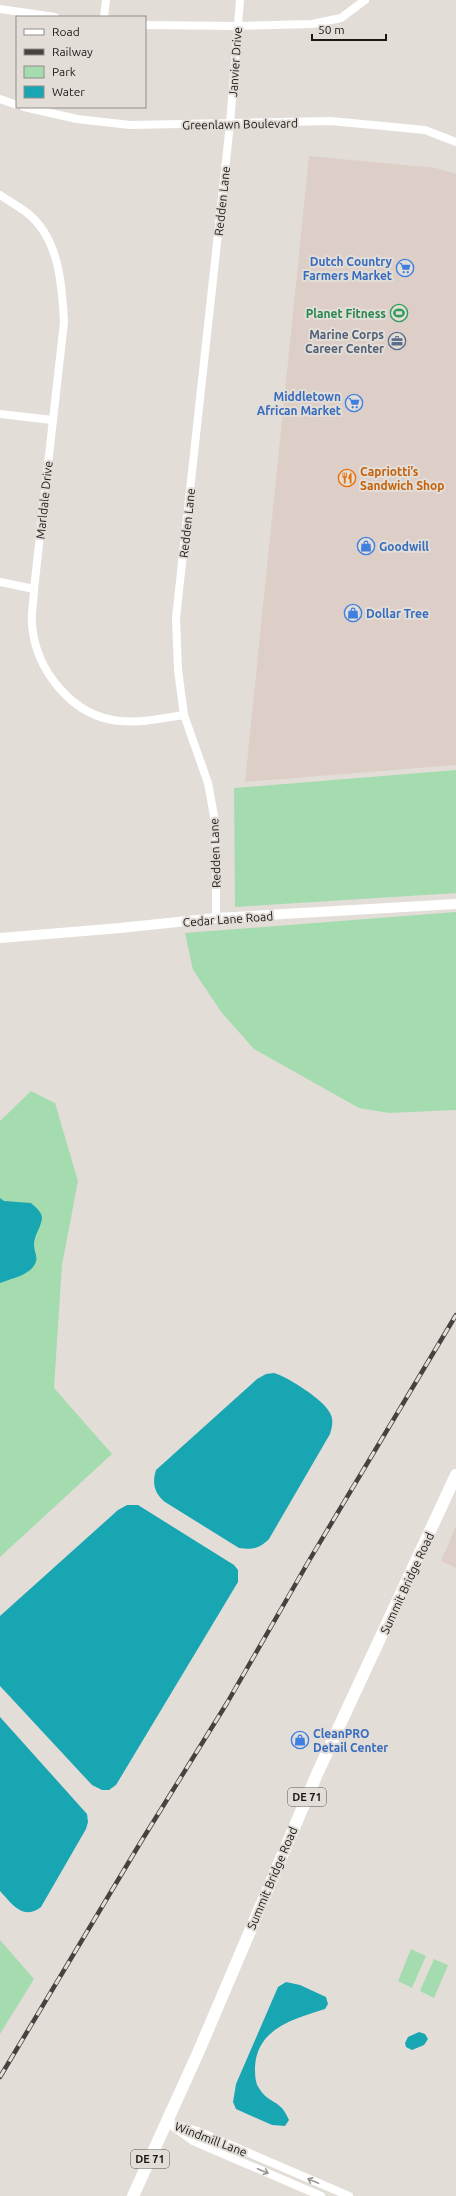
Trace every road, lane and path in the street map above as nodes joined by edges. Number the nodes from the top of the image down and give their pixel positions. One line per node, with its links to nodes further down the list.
1 (106, 0): 6 (street)
2 (240, 0): 8 (street, Janvier Drive)
3 (365, 0): 8 (street)
4 (0, 9): 5 (street)
5 (48, 16)
6 (104, 16)
7 (146, 25): 8 (street)
8 (237, 26): 12 (street, Janvier Drive)
9 (0, 99): 10 (street)
10 (16, 105)
11 (28, 108): 12 (street, Greenlawn Boulevard)
12 (230, 124): 13 (street, Greenlawn Boulevard); 19 (street, Redden Lane)
13 (456, 142)
14 (0, 195): 16 (street, Marldale Drive)
15 (0, 414): 16 (street)
16 (52, 420): 18 (street, Marldale Drive)
17 (0, 582): 18 (street)
18 (34, 588): 19 (street, Marldale Drive)
19 (184, 715): 21 (street, Redden Lane)
20 (456, 904): 21 (street, Cedar Lane Road)
21 (216, 918): 22 (street, Cedar Lane Road)
22 (0, 938)
23 (456, 1475): 24 (main road, Summit Bridge Road / DE 71)
24 (166, 2122): 25 (main road, Summit Bridge Road / DE 71); 26 (street, Windmill Lane, one-way to 26); 27 (street, Windmill Lane, one-way to 24)
25 (133, 2196)
26 (321, 2196)
27 (349, 2196)

